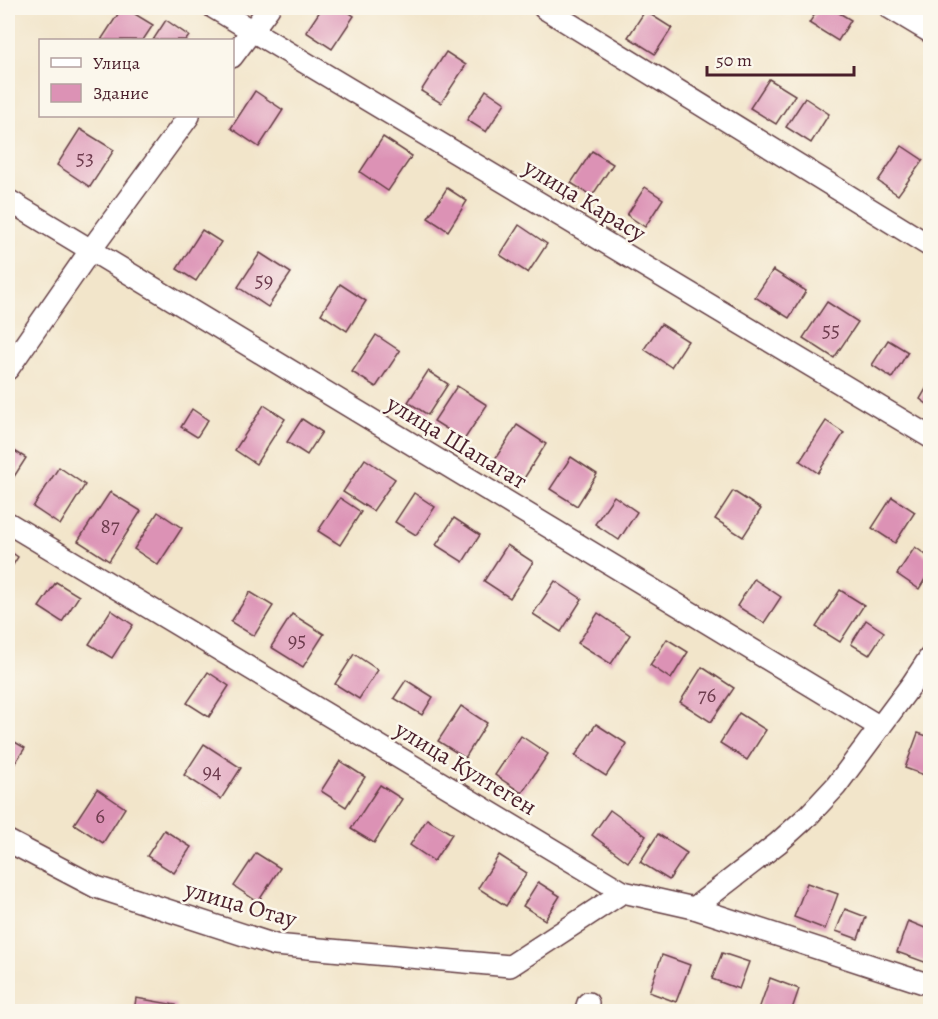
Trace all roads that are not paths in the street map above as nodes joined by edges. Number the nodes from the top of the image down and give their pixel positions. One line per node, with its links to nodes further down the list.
1 (214, 8): 5 (street, улица Карасу)
2 (269, 8): 5 (street)
3 (544, 8): 10 (street)
4 (890, 8): 6 (street)
5 (252, 30): 7 (street); 13 (street, улица Карасу)
6 (930, 32)
7 (234, 54)
8 (188, 117): 11 (street)
9 (8, 201): 11 (street, улица Шапагат)
10 (930, 246)
11 (90, 251): 12 (street); 17 (street, улица Шапагат)
12 (8, 369)
13 (930, 437)
14 (8, 523): 19 (street, улица Култеген)
15 (930, 657): 16 (street)
16 (921, 688): 17 (street)
17 (880, 727): 20 (street)
18 (8, 840): 19 (street, улица Отау)
19 (623, 892): 20 (street, улица Култеген)
20 (694, 908): 21 (street, улица Култеген)
21 (930, 985)

